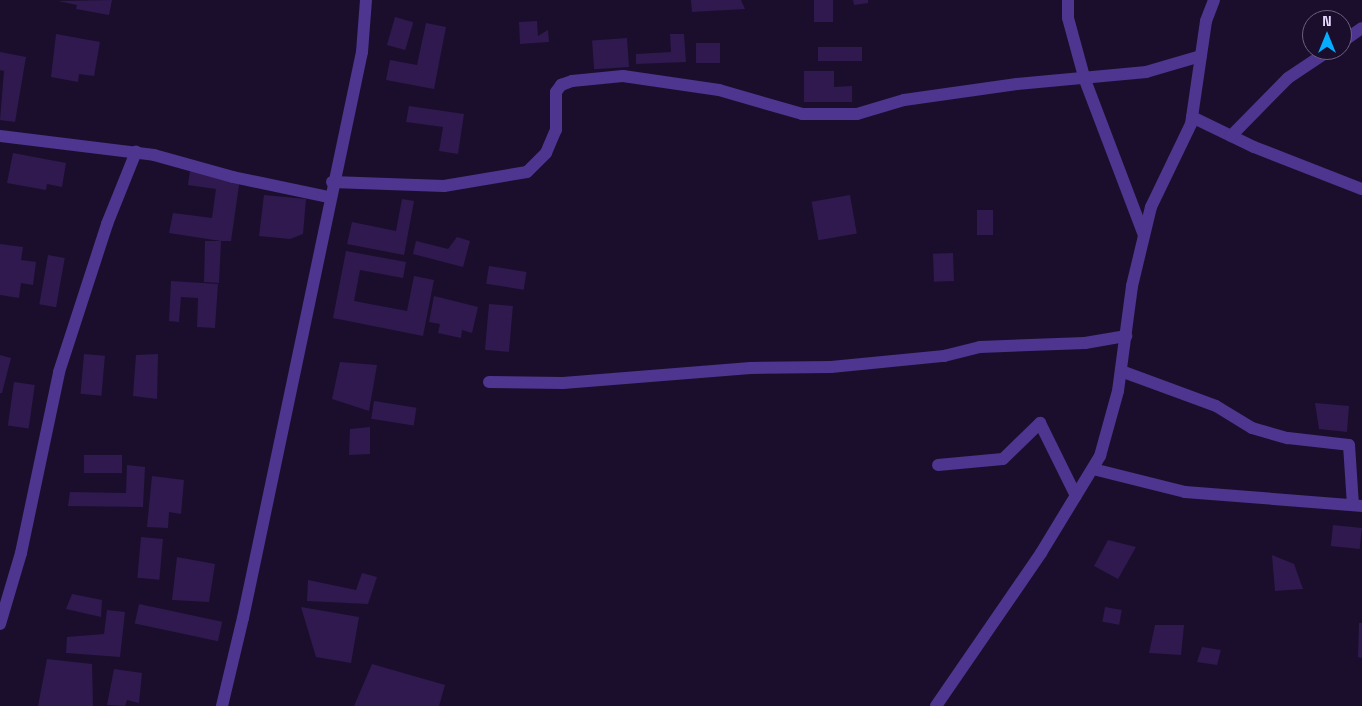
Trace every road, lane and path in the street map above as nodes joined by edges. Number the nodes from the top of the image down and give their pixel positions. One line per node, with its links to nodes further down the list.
1 (366, 0): 11 (street)
2 (1068, 0): 6 (street)
3 (1214, 0): 4 (street)
4 (1201, 56): 6 (street); 7 (street)
5 (1315, 60): 9 (street)
6 (1085, 80): 11 (street); 14 (street)
7 (1192, 117): 9 (street); 14 (street)
8 (0, 136): 10 (street)
9 (1231, 136): 12 (street)
10 (136, 152): 13 (street); 22 (street)
11 (332, 182): 13 (street)
12 (1362, 188)
13 (329, 197): 23 (street)
14 (1144, 235): 15 (street)
15 (1126, 336): 16 (street); 17 (street)
16 (1121, 371): 19 (street); 21 (street)
17 (489, 382)
18 (938, 465): 20 (street)
19 (1093, 468): 20 (street); 21 (street)
20 (1076, 496): 24 (street)
21 (1358, 506)
22 (0, 624)
23 (222, 706)
24 (936, 706)

